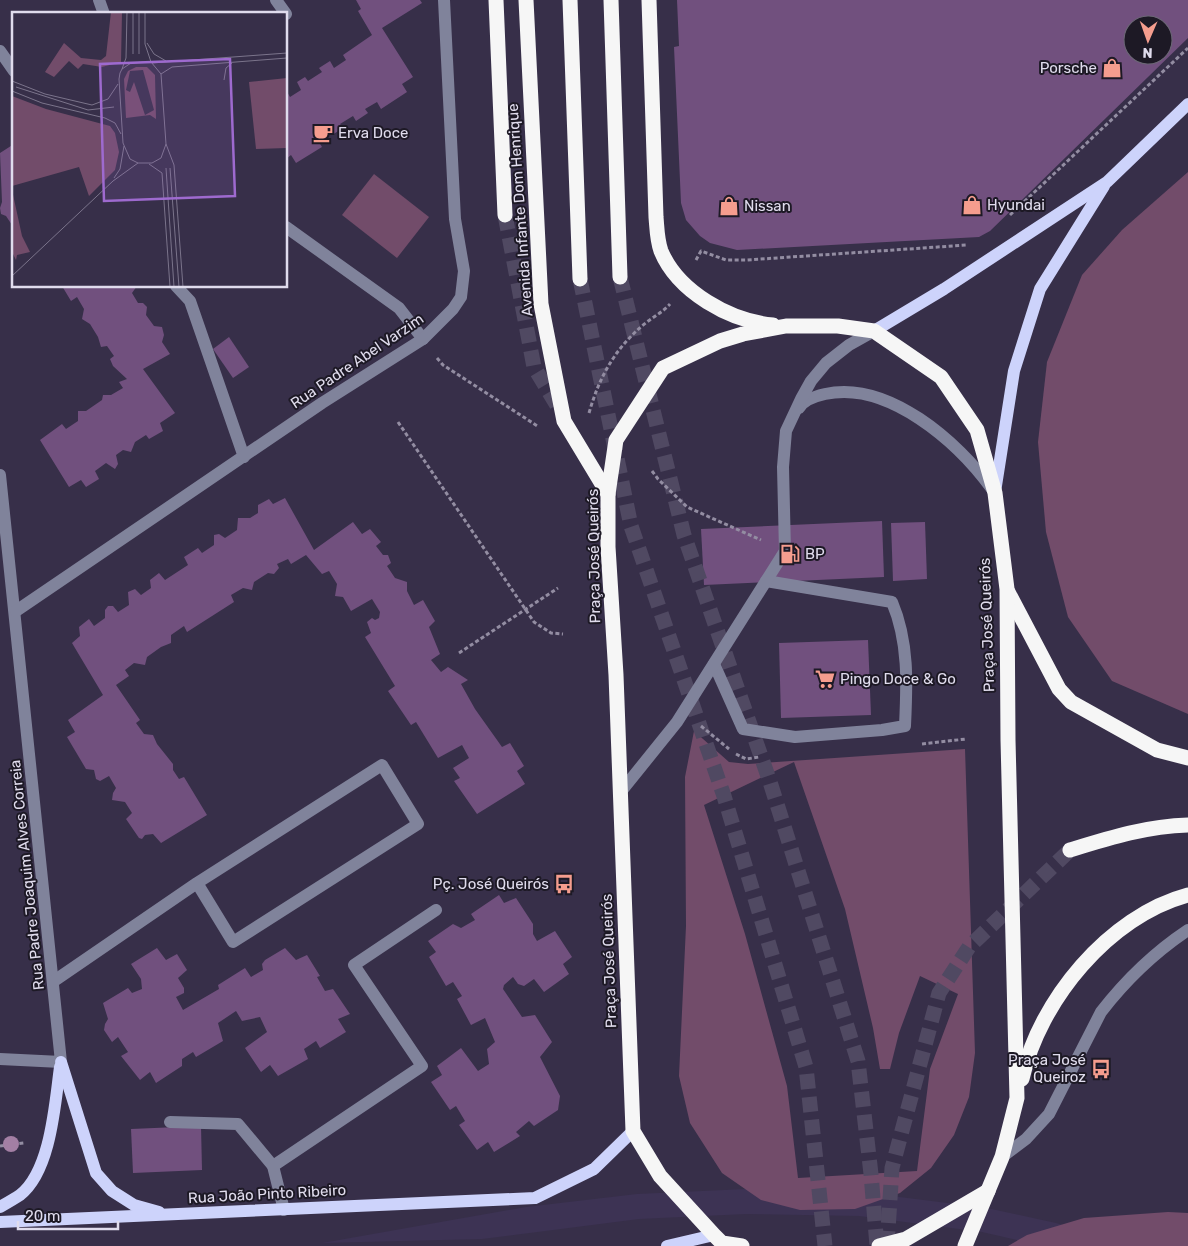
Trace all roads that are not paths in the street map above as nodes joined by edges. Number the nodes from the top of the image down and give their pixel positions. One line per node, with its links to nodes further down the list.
1 (99, 0): 9 (street)
2 (276, 0): 10 (street)
3 (444, 0): 22 (street, Rua Padre Abel Varzim)
4 (496, 0): 15 (highway)
5 (526, 0): 27 (highway, Avenida Infante Dom Henrique)
6 (570, 0): 18 (highway)
7 (611, 0): 17 (highway)
8 (649, 0): 20 (highway)
9 (103, 12)
10 (284, 12)
11 (0, 51): 12 (street)
12 (12, 68)
13 (1188, 104): 14 (main road)
14 (1107, 182): 21 (main road); 26 (main road)
15 (505, 215)
16 (288, 229): 22 (street)
17 (620, 277)
18 (580, 279)
19 (178, 288): 24 (street)
20 (786, 326): 21 (highway, Praça José Queirós); 27 (highway, Praça José Queirós)
21 (874, 330): 23 (street); 26 (highway, Praça José Queirós)
22 (423, 339): 24 (street, Rua Padre Abel Varzim)
23 (786, 431): 26 (street); 28 (street)
24 (244, 457): 30 (street, Rua Padre Abel Varzim)
25 (0, 475): 30 (street, Rua Padre Joaquim Alves Correia)
26 (995, 493): 29 (highway, Praça José Queirós)
27 (608, 494): 33 (highway, Praça José Queirós)
28 (766, 581): 31 (street); 31 (street)
29 (1007, 589): 32 (highway); 43 (highway, Praça José Queirós)
30 (16, 611): 40 (street, Rua Padre Joaquim Alves Correia)
31 (714, 664): 33 (street)
32 (1188, 758)
33 (620, 794): 45 (highway, Praça José Queirós)
34 (1188, 825): 35 (highway)
35 (1070, 850)
36 (197, 883): 36 (street); 40 (street)
37 (1188, 894): 43 (highway)
38 (436, 910): 47 (street)
39 (1188, 930): 46 (street)
40 (54, 981): 42 (street, Rua Padre Joaquim Alves Correia)
41 (0, 1059): 42 (street)
42 (61, 1062): 49 (main road); 51 (main road)
43 (1018, 1098): 46 (highway, Praça José Queirós)
44 (170, 1122): 47 (street)
45 (633, 1131): 50 (main road, Rua João Pinto Ribeiro); 53 (highway, Praça José Queirós)
46 (1002, 1157): 48 (highway, Praça José Queirós)
47 (272, 1166): 50 (street)
48 (988, 1191): 56 (highway); 57 (highway, Praça José Queirós)
49 (0, 1206)
50 (284, 1210): 51 (main road, Rua João Pinto Ribeiro)
51 (168, 1215): 52 (main road, Rua João Pinto Ribeiro)
52 (0, 1222)
53 (720, 1241): 54 (main road); 55 (highway)
54 (667, 1246)
55 (742, 1246)
56 (879, 1246)
57 (965, 1246)

